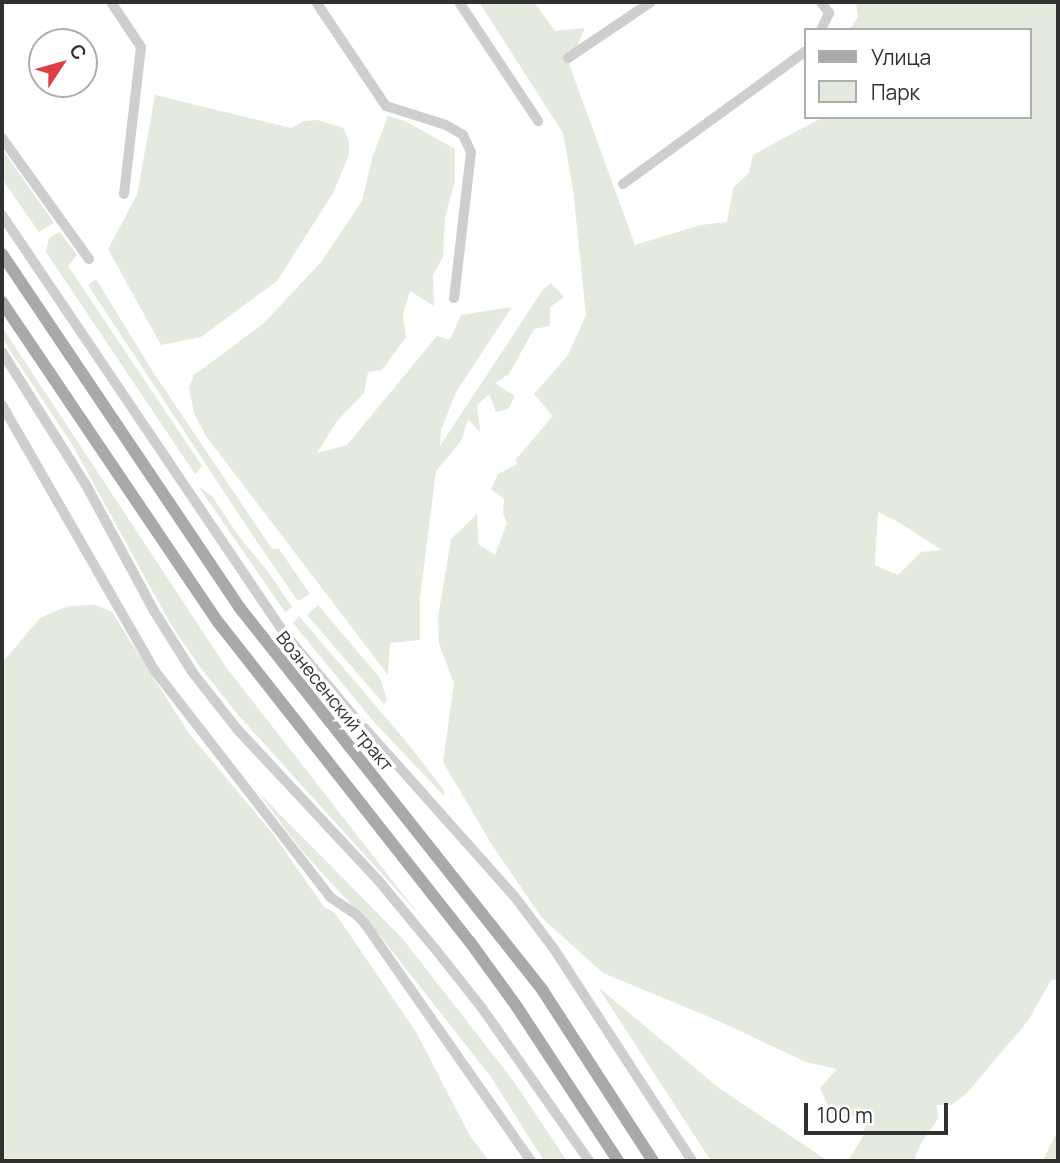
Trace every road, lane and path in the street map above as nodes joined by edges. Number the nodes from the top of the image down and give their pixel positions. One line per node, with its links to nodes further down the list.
1 (111, 2): 12 (street)
2 (316, 2): 16 (street)
3 (459, 2): 9 (street)
4 (650, 2): 8 (street)
5 (821, 2): 6 (street)
6 (822, 28)
7 (804, 52): 11 (street)
8 (568, 58)
9 (537, 121)
10 (2, 138): 15 (street)
11 (623, 184)
12 (124, 194)
13 (2, 215): 24 (street)
14 (2, 254): 23 (main road, Вознесенский тракт)
15 (89, 259)
16 (454, 298)
17 (2, 302): 22 (main road)
18 (2, 352): 21 (street)
19 (2, 405): 20 (street)
20 (531, 1161)
21 (589, 1161)
22 (618, 1161)
23 (653, 1161)
24 (692, 1161)

